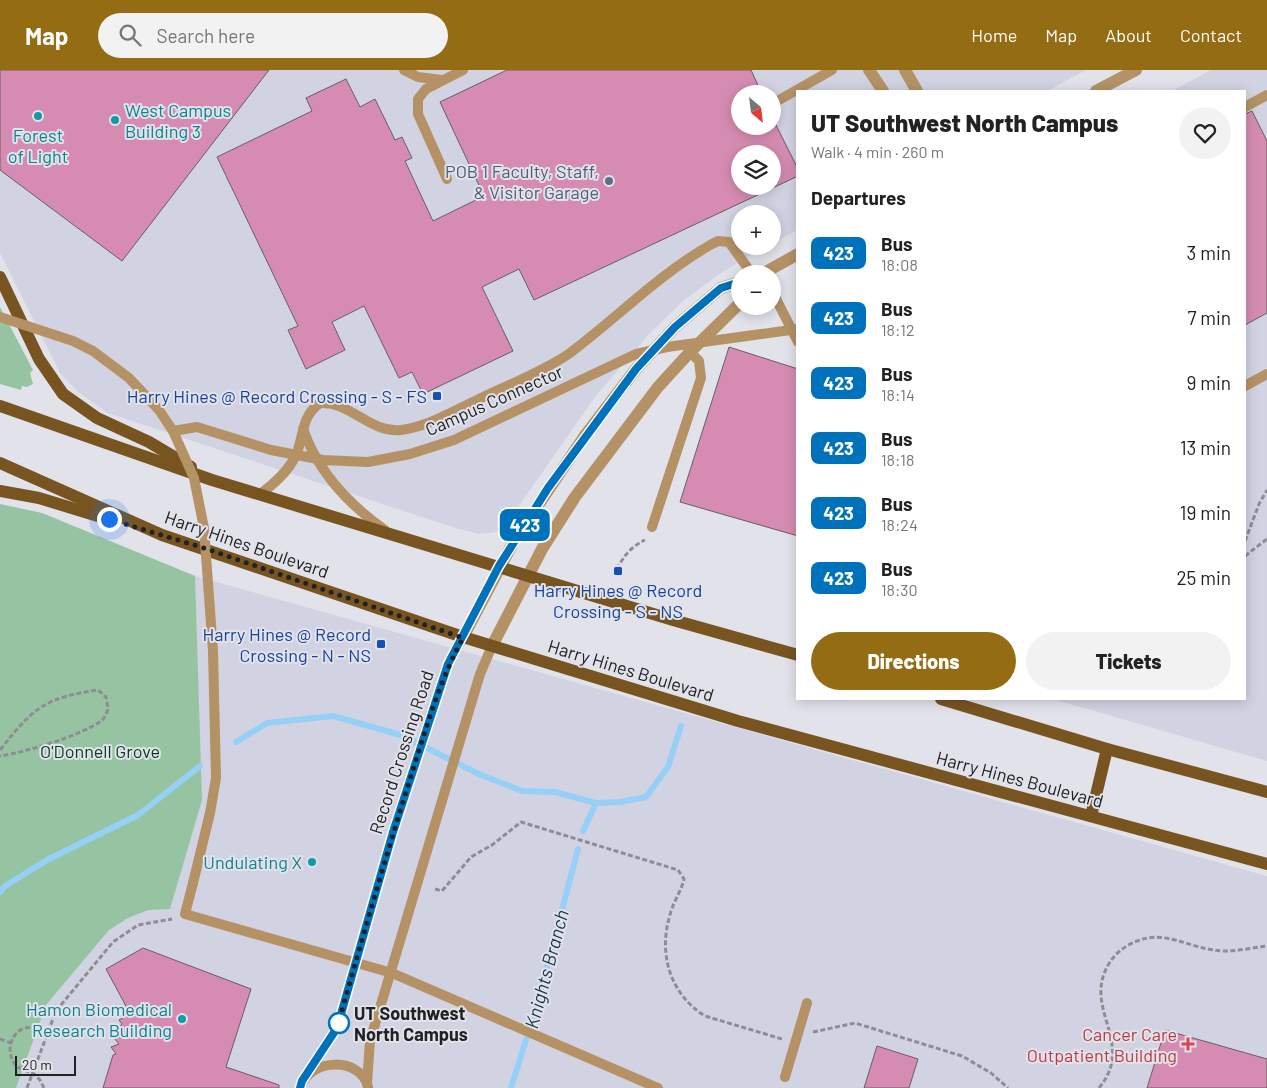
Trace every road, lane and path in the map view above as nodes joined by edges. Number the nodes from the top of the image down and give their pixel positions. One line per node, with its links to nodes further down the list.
1 (404, 70): 7 (lane)
2 (463, 70): 7 (lane)
3 (832, 70): 9 (lane)
4 (868, 70): 10 (street)
5 (904, 70): 11 (street)
6 (1136, 70): 12 (street)
7 (442, 80): 16 (lane)
8 (796, 90): 14 (lane)
9 (797, 90)
10 (882, 90)
11 (916, 90)
12 (1098, 90)
13 (1267, 95): 15 (lane)
14 (781, 99)
15 (1246, 106)
16 (446, 179)
17 (796, 259): 19 (street)
18 (746, 265): 31 (lane)
19 (781, 266)
20 (0, 277): 34 (main road)
21 (731, 285): 45 (street, Record Crossing Road)
22 (781, 309): 26 (lane)
23 (731, 311): 27 (street)
24 (0, 317): 32 (lane, bridge)
25 (796, 329): 32 (lane, Campus Connector, bridge)
26 (796, 338)
27 (690, 352): 38 (lane); 46 (street)
28 (1267, 374): 29 (lane)
29 (1246, 385)
30 (0, 406): 34 (main road)
31 (303, 428): 37 (lane); 39 (lane)
32 (173, 431): 59 (lane, bridge)
33 (0, 463): 40 (main road, Harry Hines Boulevard)
34 (212, 480): 37 (main road)
35 (1267, 490): 42 (path)
36 (0, 491): 40 (main road)
37 (259, 495): 39 (main road)
38 (652, 527)
39 (391, 534): 45 (main road)
40 (162, 535): 48 (main road, Harry Hines Boulevard)
41 (652, 538): 47 (path)
42 (1246, 538)
43 (1267, 539): 44 (path)
44 (1246, 555)
45 (499, 566): 46 (main road); 48 (street, Record Crossing Road)
46 (528, 575): 49 (street); 50 (main road)
47 (614, 576)
48 (463, 638): 49 (main road, Harry Hines Boulevard); 61 (lane, Record Crossing Road)
49 (492, 646): 56 (main road, Harry Hines Boulevard); 62 (lane)
50 (796, 654)
51 (944, 700): 52 (main road)
52 (1107, 749): 55 (main road); 56 (main road)
53 (0, 750): 54 (path)
54 (0, 756)
55 (1267, 792)
56 (1091, 816): 57 (main road, Harry Hines Boulevard)
57 (1267, 864)
58 (435, 889): 65 (path)
59 (185, 914): 61 (lane); 64 (path)
60 (1267, 946): 76 (path)
61 (356, 962): 62 (lane); 70 (lane, Record Crossing Road)
62 (392, 973): 71 (lane); 74 (lane)
63 (808, 1003): 65 (lane)
64 (48, 1030): 67 (path); 68 (path)
65 (797, 1036): 69 (lane); 75 (path)
66 (2, 1040): 67 (path)
67 (11, 1043): 68 (path)
68 (32, 1073): 72 (path); 73 (path)
69 (785, 1077)
70 (301, 1084): 71 (lane)
71 (367, 1086)
72 (27, 1088)
73 (44, 1088)
74 (658, 1088)
75 (1008, 1088)
76 (1099, 1088)

